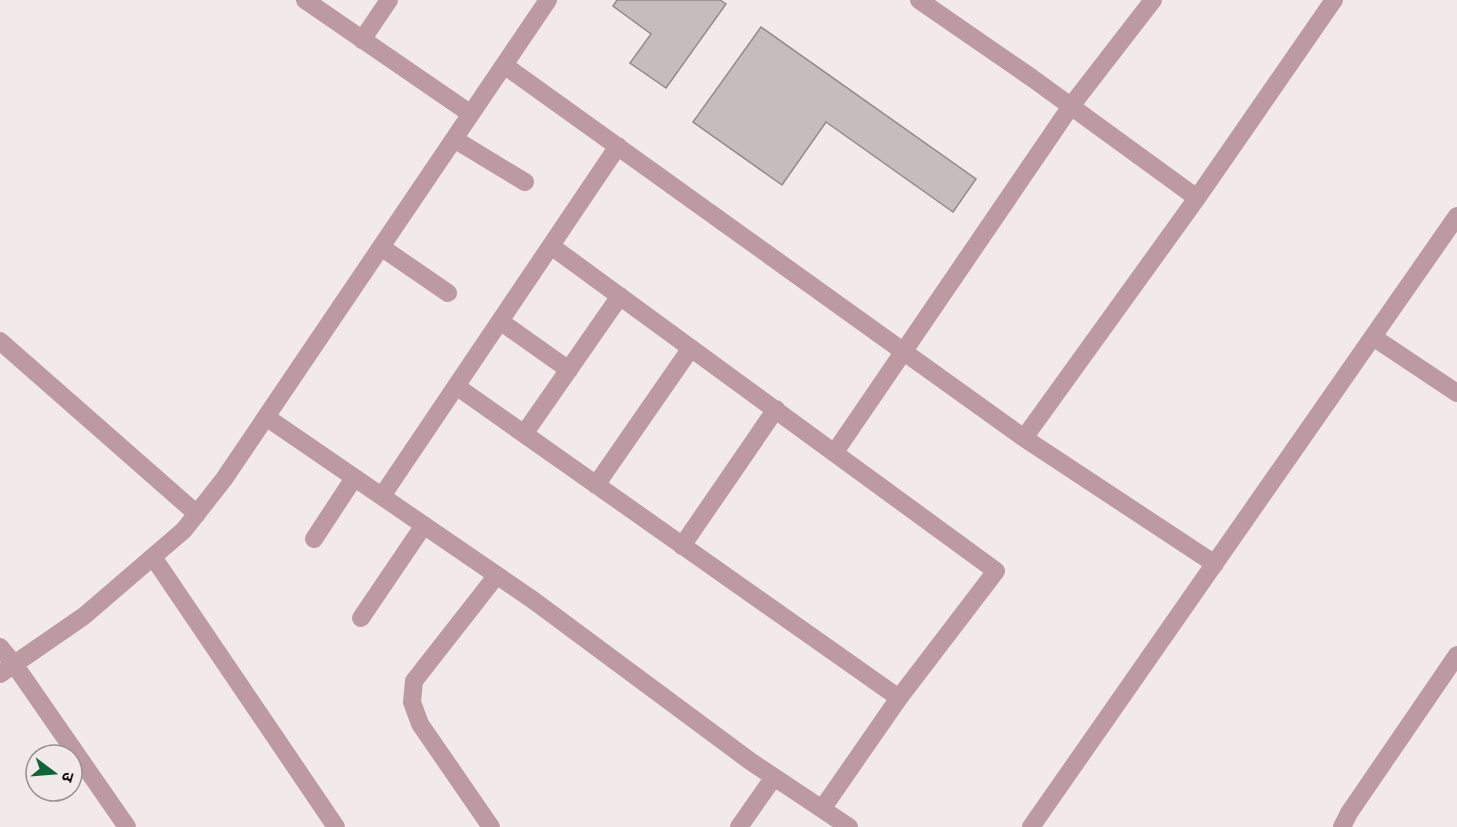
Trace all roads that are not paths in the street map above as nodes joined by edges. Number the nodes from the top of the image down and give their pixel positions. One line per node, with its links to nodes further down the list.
1 (305, 0): 7 (street)
2 (389, 0): 7 (street)
3 (548, 0): 8 (street)
4 (919, 0): 9 (street)
5 (1153, 0): 9 (street)
6 (1334, 0): 14 (street)
7 (362, 40): 10 (street)
8 (504, 65): 10 (street); 12 (street)
9 (1071, 106): 14 (street); 24 (street)
10 (471, 114): 11 (street)
11 (454, 139): 13 (street); 17 (street)
12 (618, 146): 16 (street); 24 (street)
13 (525, 182)
14 (1197, 198): 31 (street)
15 (1457, 216): 21 (street)
16 (551, 246): 19 (street); 20 (street)
17 (381, 247): 18 (street); 29 (street)
18 (448, 293)
19 (620, 296): 23 (street); 25 (street)
20 (500, 321): 25 (street); 26 (street)
21 (1373, 337): 27 (street); 41 (street)
22 (0, 341): 36 (street)
23 (691, 348): 28 (street); 34 (street)
24 (903, 352): 31 (street); 32 (street)
25 (569, 370): 30 (street)
26 (456, 386): 30 (street); 35 (street)
27 (1457, 393)
28 (776, 409): 32 (street); 39 (street)
29 (266, 417): 33 (street); 36 (street)
30 (524, 434): 34 (street)
31 (1024, 438): 41 (street)
32 (835, 452): 47 (street)
33 (354, 478): 35 (street); 38 (street)
34 (596, 484): 39 (street)
35 (382, 496): 37 (street)
36 (196, 514): 40 (street)
37 (424, 525): 42 (street); 43 (street)
38 (314, 539)
39 (682, 546): 47 (street)
40 (153, 557): 46 (street); 52 (street)
41 (1215, 564): 55 (street)
42 (496, 575): 48 (street); 53 (street)
43 (361, 618)
44 (0, 647): 46 (street)
45 (1457, 655): 56 (street)
46 (7, 669): 51 (street)
47 (899, 698): 49 (street)
48 (774, 777): 49 (street); 54 (street)
49 (822, 809): 50 (street)
50 (846, 826)
51 (127, 827)
52 (336, 827)
53 (491, 827)
54 (739, 827)
55 (1030, 827)
56 (1342, 827)

